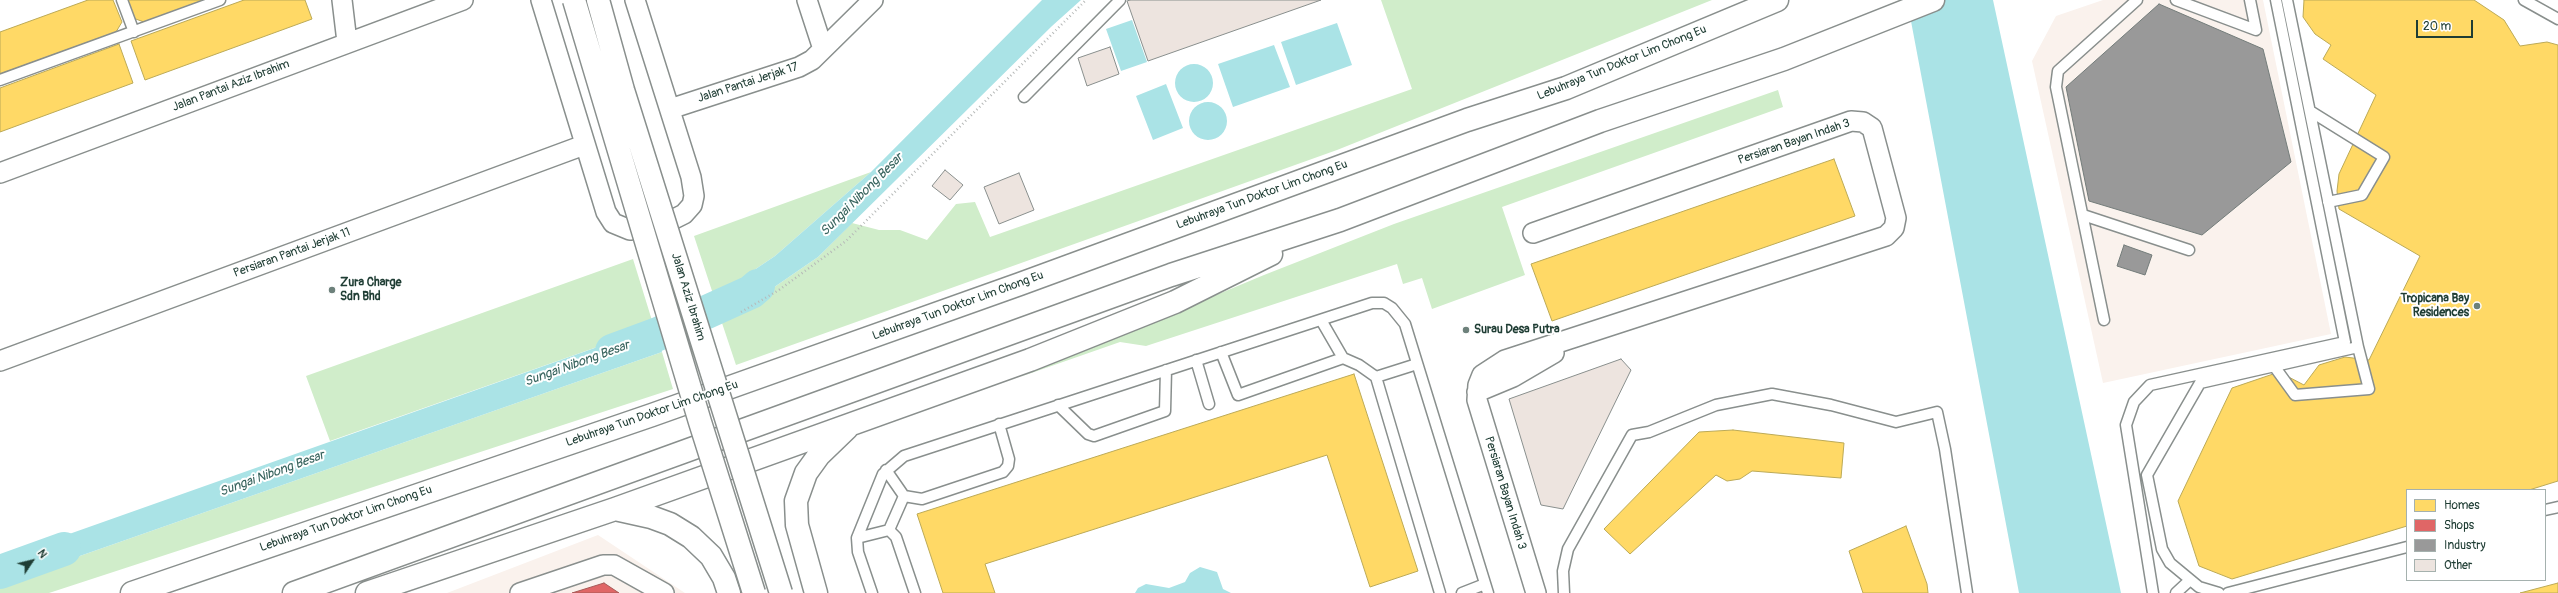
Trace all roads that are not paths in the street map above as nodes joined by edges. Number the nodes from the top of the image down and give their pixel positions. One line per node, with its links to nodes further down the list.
1 (122, 0): 22 (lane)
2 (220, 0): 22 (lane)
3 (342, 0): 23 (street)
4 (463, 0): 20 (street, Jalan Pantai Aziz Ibrahim)
5 (574, 0): 68 (main road, Jalan Aziz Ibrahim, bridge)
6 (598, 0): 69 (main road, Jalan Aziz Ibrahim, bridge)
7 (635, 0): 27 (street)
8 (807, 0): 24 (street)
9 (873, 0): 24 (street, Jalan Pantai Jerjak 17)
10 (1120, 0): 26 (lane)
11 (1776, 0): 62 (main road, Lebuhraya Tun Doktor Lim Chong Eu)
12 (1933, 0): 33 (main road)
13 (2137, 0): 32 (lane)
14 (2176, 0): 15 (lane)
15 (2250, 0)
16 (2276, 0): 78 (lane)
17 (2287, 0): 28 (lane)
18 (2524, 0): 21 (lane)
19 (541, 1): 29 (street)
20 (426, 7): 23 (street, Jalan Pantai Aziz Ibrahim)
21 (2558, 19)
22 (134, 32): 25 (lane)
23 (347, 42): 30 (street, Jalan Pantai Aziz Ibrahim)
24 (823, 49): 27 (street, Jalan Pantai Jerjak 17)
25 (0, 80)
26 (1024, 97)
27 (670, 109): 29 (street)
28 (2310, 111): 31 (lane); 31 (lane)
29 (584, 145): 42 (street, Persiaran Pantai Jerjak 11)
30 (0, 173)
31 (2328, 202): 38 (lane)
32 (2082, 215): 35 (lane); 37 (lane)
33 (1340, 220): 49 (main road); 63 (main road)
34 (1533, 233): 75 (street, Persiaran Bayan Indah 3)
35 (2188, 250)
36 (1321, 320): 39 (lane); 40 (lane); 43 (lane)
37 (2104, 320)
38 (2358, 347): 44 (lane); 44 (lane)
39 (1221, 352): 40 (lane); 41 (lane)
40 (1343, 358): 46 (lane)
41 (1196, 360): 45 (lane); 47 (lane)
42 (0, 361)
43 (1417, 364): 46 (lane); 60 (lane)
44 (2274, 366): 59 (lane)
45 (1166, 370): 48 (lane); 48 (lane)
46 (1376, 377): 73 (lane)
47 (1209, 404)
48 (1058, 405): 50 (lane)
49 (855, 421): 54 (main road); 70 (main road)
50 (999, 424): 51 (lane); 52 (lane)
51 (886, 470): 52 (lane); 57 (lane)
52 (904, 496): 56 (lane)
53 (2558, 507): 55 (lane)
54 (615, 509): 64 (main road); 67 (main road)
55 (2546, 510)
56 (889, 530): 57 (lane); 72 (lane)
57 (857, 538): 71 (lane)
58 (2406, 547): 81 (lane)
59 (2190, 580): 61 (lane); 79 (lane)
60 (1487, 588): 74 (lane)
61 (2195, 590): 80 (lane)
62 (132, 593)
63 (294, 593)
64 (367, 593)
65 (520, 593): 66 (street)
66 (664, 593)
67 (729, 593)
68 (754, 593)
69 (781, 593)
70 (816, 593)
71 (872, 593)
72 (915, 593)
73 (1440, 593)
74 (1462, 593)
75 (1536, 593)
76 (1564, 593): 77 (lane)
77 (1967, 593)
78 (2153, 593)
79 (2176, 593)
80 (2219, 593)
81 (2228, 593)

